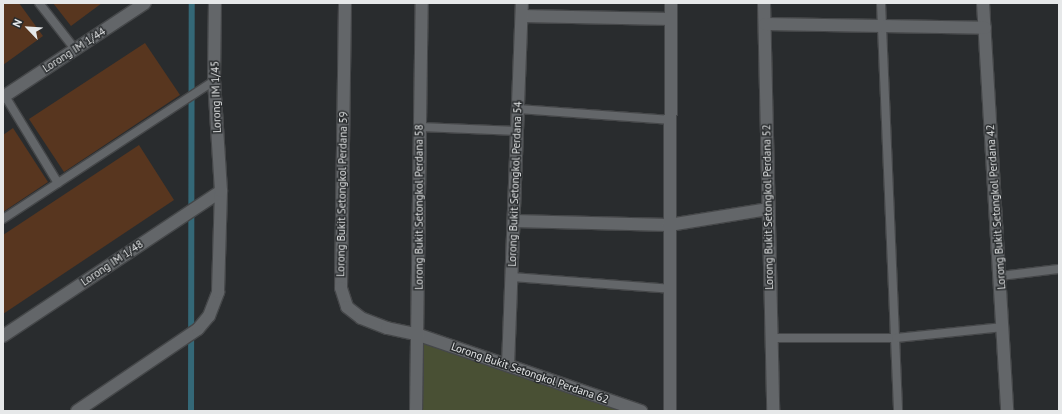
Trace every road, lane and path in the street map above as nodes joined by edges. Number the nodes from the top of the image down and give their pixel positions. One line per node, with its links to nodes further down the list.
1 (39, 3): 16 (lane)
2 (145, 3): 16 (street, Lorong IM 1/44)
3 (215, 3): 17 (street, Lorong IM 1/45)
4 (345, 3): 34 (street, Lorong Bukit Setongkol Perdana 59)
5 (422, 3): 21 (street, Lorong Bukit Setongkol Perdana 58)
6 (522, 3): 11 (street, Lorong Bukit Setongkol Perdana 54)
7 (671, 3): 12 (street)
8 (764, 3): 13 (street, Lorong Bukit Setongkol Perdana 52)
9 (881, 3): 14 (lane)
10 (983, 3): 15 (street, Lorong Bukit Setongkol Perdana 42)
11 (522, 16): 12 (street); 19 (street, Lorong Bukit Setongkol Perdana 54)
12 (671, 19): 20 (street)
13 (765, 24): 14 (street); 25 (street, Lorong Bukit Setongkol Perdana 52)
14 (883, 28): 15 (street); 37 (lane)
15 (985, 28): 30 (street, Lorong Bukit Setongkol Perdana 42)
16 (75, 49): 18 (street, Lorong IM 1/44)
17 (212, 83): 23 (lane); 24 (street, Lorong IM 1/45)
18 (4, 96): 23 (lane)
19 (518, 109): 20 (lane); 22 (street, Lorong Bukit Setongkol Perdana 54)
20 (672, 120): 28 (street)
21 (420, 127): 22 (lane); 34 (street, Lorong Bukit Setongkol Perdana 58)
22 (518, 131): 27 (street, Lorong Bukit Setongkol Perdana 54)
23 (58, 183): 26 (lane)
24 (218, 193): 35 (street, Lorong IM 1/48); 39 (street, Lorong IM 1/45)
25 (768, 209): 28 (street); 36 (street, Lorong Bukit Setongkol Perdana 52)
26 (3, 219)
27 (514, 221): 28 (street); 31 (street, Lorong Bukit Setongkol Perdana 54)
28 (669, 225): 32 (street)
29 (1059, 269): 30 (lane)
30 (1000, 276): 33 (street, Lorong Bukit Setongkol Perdana 42)
31 (512, 277): 32 (lane); 38 (street, Lorong Bukit Setongkol Perdana 54)
32 (670, 289): 42 (street)
33 (1003, 327): 37 (lane); 45 (street, Lorong Bukit Setongkol Perdana 42)
34 (418, 335): 38 (street, Lorong Bukit Setongkol Perdana 62); 40 (street, Lorong Bukit Setongkol Perdana 58)
35 (3, 336)
36 (771, 338): 37 (lane); 43 (street, Lorong Bukit Setongkol Perdana 52)
37 (896, 338): 44 (lane)
38 (508, 365): 41 (street, Lorong Bukit Setongkol Perdana 62)
39 (78, 411)
40 (416, 411)
41 (641, 411)
42 (670, 411)
43 (773, 411)
44 (898, 411)
45 (1007, 411)

